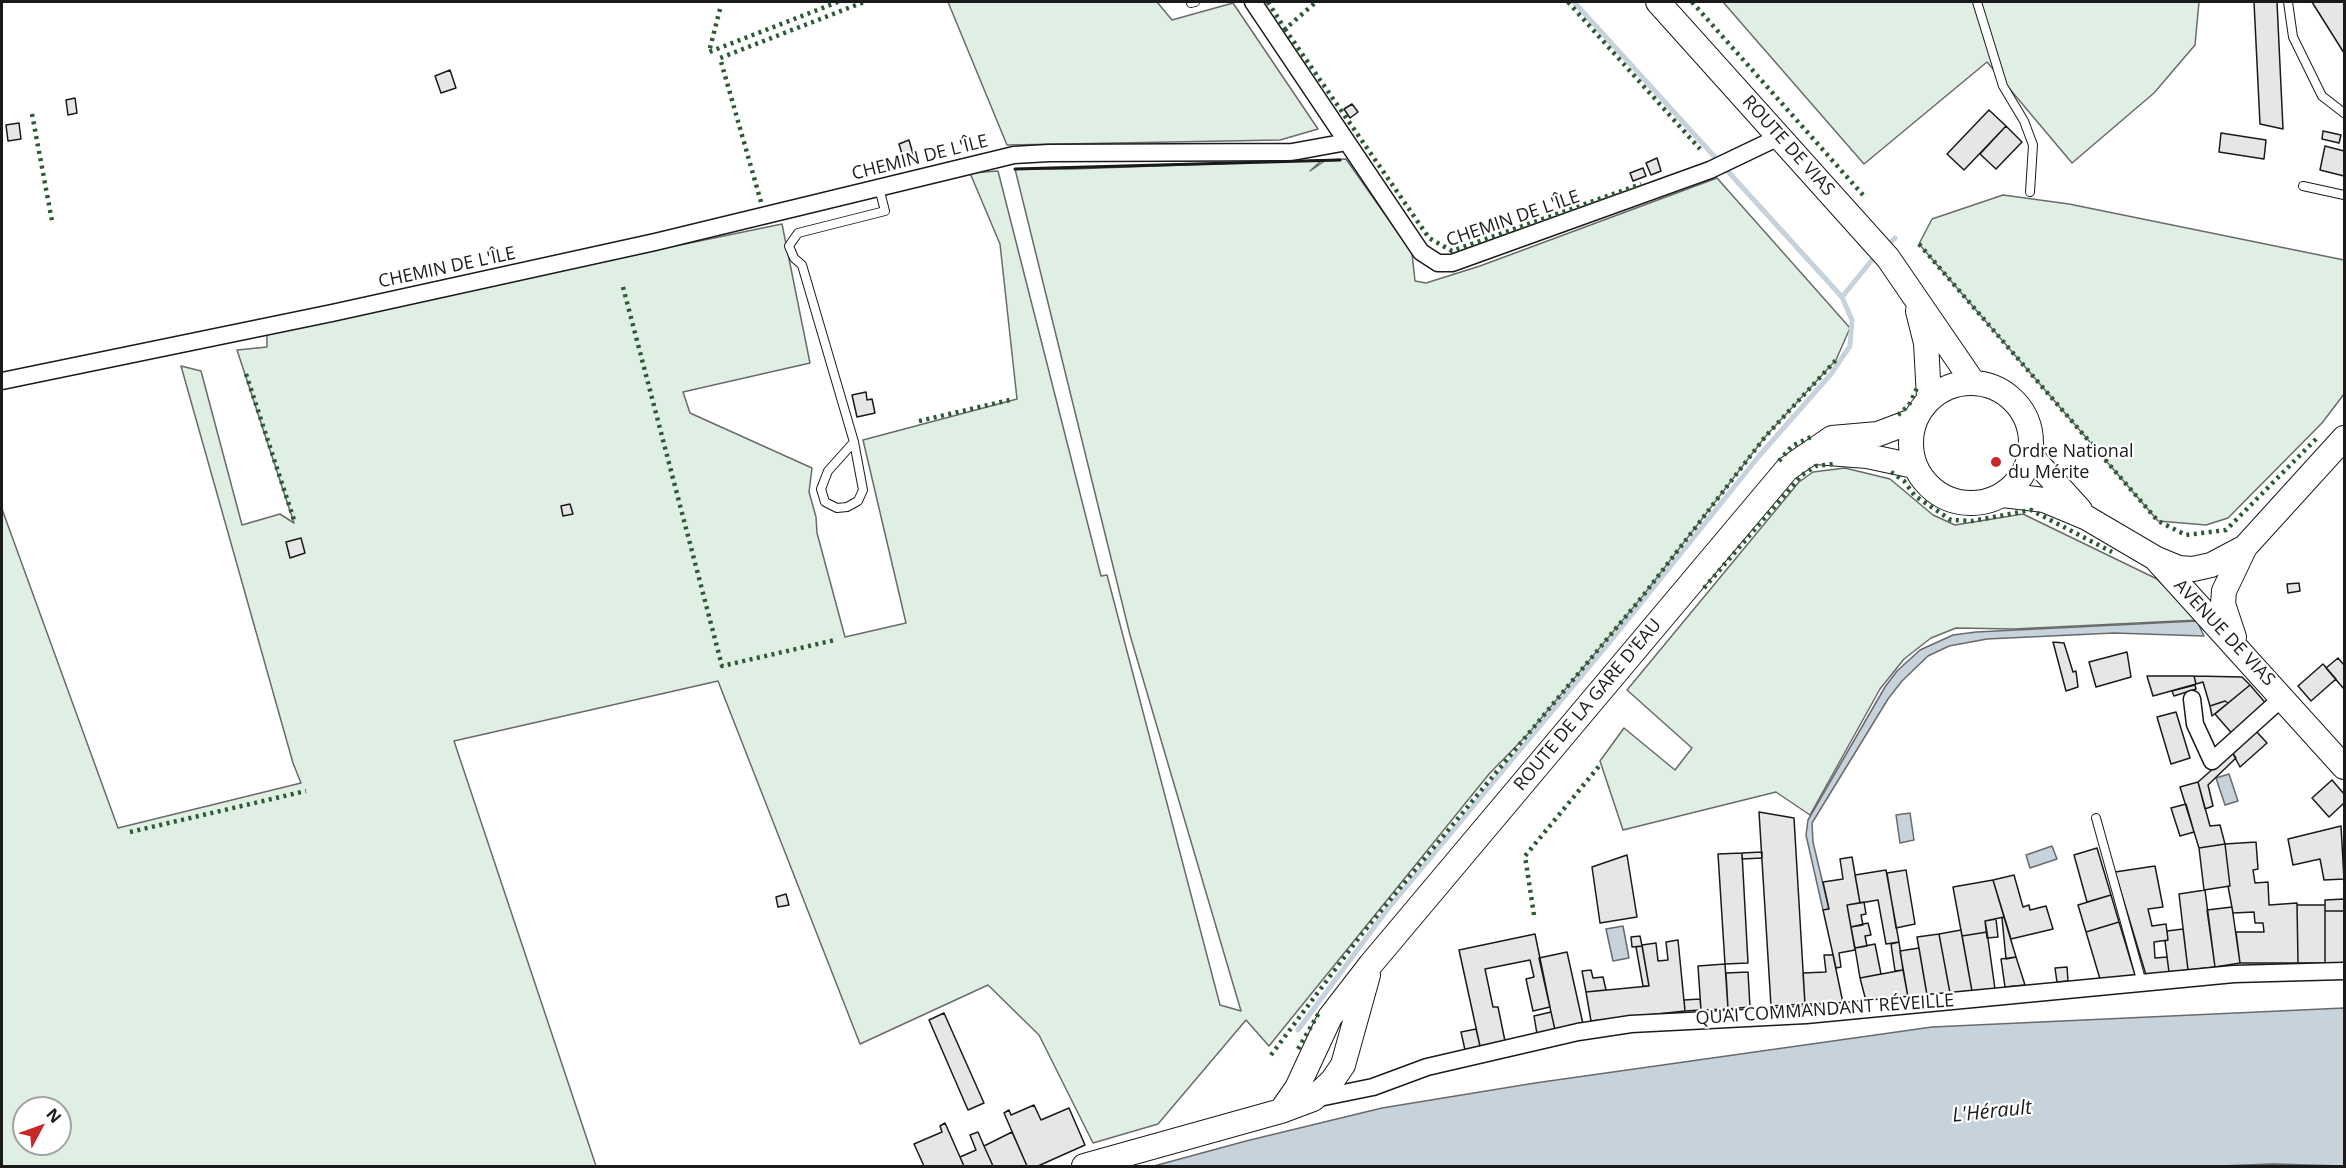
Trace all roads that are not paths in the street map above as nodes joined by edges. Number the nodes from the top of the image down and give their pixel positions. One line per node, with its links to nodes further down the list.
1 (1253, 2): 7 (street)
2 (1658, 2): 6 (main road, ROUTE DE VIAS)
3 (1977, 2): 10 (lane)
4 (2288, 2): 5 (lane)
5 (2344, 113)
6 (1779, 137): 7 (street, CHEMIN DE L'ÎLE); 12 (main road, ROUTE DE VIAS)
7 (1347, 142): 9 (street, CHEMIN DE L'ÎLE)
8 (2303, 186): 11 (lane)
9 (879, 188): 13 (street, CHEMIN DE L'ÎLE); 18 (lane)
10 (2030, 192)
11 (2344, 195)
12 (1915, 294): 14 (main road, ROUTE DE VIAS); 15 (main road, ROUTE DE VIAS)
13 (2, 381)
14 (1973, 382): 15 (main road); 20 (main road)
15 (1929, 398): 16 (main road)
16 (1915, 420): 19 (main road, ROUTE DE LA GARE D'EAU); 21 (main road)
17 (2344, 438): 24 (main road)
18 (854, 442): 18 (lane)
19 (1810, 452): 21 (main road); 31 (main road, ROUTE DE LA GARE D'EAU)
20 (2031, 456): 22 (main road); 23 (main road, AVENUE DE VIAS)
21 (1914, 466): 22 (main road)
22 (2002, 495): 23 (main road, AVENUE DE VIAS)
23 (2087, 518): 25 (main road, AVENUE DE VIAS)
24 (2246, 547): 25 (main road); 26 (main road)
25 (2155, 558): 26 (main road, AVENUE DE VIAS)
26 (2242, 652): 27 (main road, AVENUE DE VIAS)
27 (2283, 697): 28 (street); 29 (main road, AVENUE DE VIAS)
28 (2192, 699)
29 (2344, 767)
30 (2097, 818): 33 (lane)
31 (1371, 964): 34 (main road, ROUTE DE LA GARE D'EAU); 35 (main road, ROUTE DE LA GARE D'EAU)
32 (2344, 971): 33 (street, QUAI COMMANDANT RÉVEILLE)
33 (2142, 983): 35 (street, QUAI COMMANDANT RÉVEILLE)
34 (1316, 1041): 35 (street); 36 (main road, ROUTE DE LA GARE D'EAU)
35 (1322, 1095): 36 (main road)
36 (1281, 1111): 37 (main road)
37 (1084, 1167)

